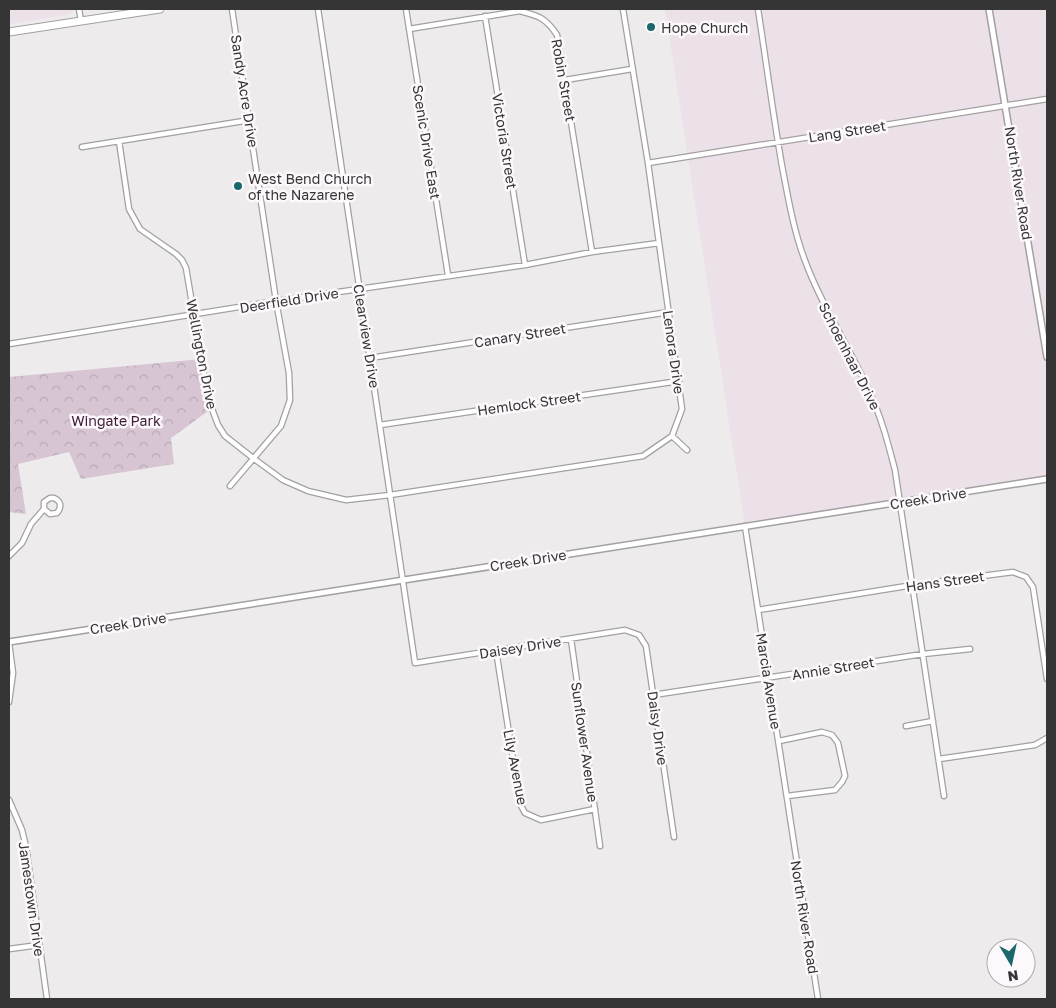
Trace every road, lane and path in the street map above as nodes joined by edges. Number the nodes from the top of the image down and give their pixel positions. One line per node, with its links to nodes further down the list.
1 (78, 9): 10 (street)
2 (160, 9): 10 (main road)
3 (232, 9): 17 (street, Sandy Acre Drive)
4 (318, 9): 26 (street, Clearview Drive)
5 (406, 9): 11 (street, Scenic Drive East)
6 (623, 9): 13 (street, Lenora Drive)
7 (758, 9): 19 (street, Schoenhaar Drive)
8 (989, 9): 16 (street, North River Road)
9 (485, 16): 11 (street, Robin Street); 14 (street, Robin Street); 24 (street, Victoria Street)
10 (81, 21): 12 (main road)
11 (409, 29): 25 (street, Scenic Drive East)
12 (9, 32)
13 (632, 69): 14 (street); 21 (street, Lenora Drive)
14 (565, 80): 23 (street, Robin Street)
15 (1047, 99): 16 (street, Lang Street)
16 (1006, 106): 19 (street, Lang Street); 32 (street, North River Road)
17 (250, 120): 18 (street); 27 (street, Sandy Acre Drive)
18 (119, 141): 20 (street); 29 (street, Wellington Drive)
19 (778, 142): 21 (street, Lang Street); 41 (street, Schoenhaar Drive)
20 (82, 147)
21 (648, 163): 22 (street, Lenora Drive)
22 (659, 243): 23 (street, Deerfield Drive); 28 (street, Lenora Drive)
23 (592, 252): 24 (street, Deerfield Drive)
24 (525, 265): 25 (street, Deerfield Drive)
25 (448, 275): 26 (street, Deerfield Drive)
26 (360, 289): 27 (street, Deerfield Drive); 31 (street, Clearview Drive)
27 (276, 302): 29 (street, Deerfield Drive); 37 (street, Sandy Acre Drive)
28 (669, 312): 31 (street, Canary Street); 33 (street, Lenora Drive)
29 (195, 315): 30 (street, Deerfield Drive); 37 (street, Wellington Drive)
30 (9, 344)
31 (370, 358): 34 (street, Clearview Drive)
32 (1047, 358)
33 (678, 381): 34 (street, Hemlock Street); 35 (street, Lenora Drive)
34 (380, 425): 40 (street, Clearview Drive)
35 (672, 436): 36 (street); 40 (street)
36 (688, 450)
37 (253, 458): 39 (street, Sandy Acre Drive); 40 (street, Wellington Drive)
38 (1047, 479): 41 (street, Creek Drive)
39 (230, 486)
40 (390, 495): 45 (street, Clearview Drive)
41 (899, 502): 43 (street, Creek Drive); 46 (street, Schoenhaar Drive)
42 (44, 509): 44 (street)
43 (745, 526): 45 (street, Creek Drive); 47 (street, Marcia Avenue)
44 (9, 556)
45 (403, 580): 50 (street, Creek Drive); 54 (street, Clearview Drive)
46 (913, 585): 47 (street, Hans Street); 53 (street, Schoenhaar Drive); 56 (street, Hans Street)
47 (758, 610): 55 (street, Marcia Avenue)
48 (626, 630): 49 (street, Daisey Drive); 57 (street, Daisy Drive)
49 (570, 639): 52 (street, Daisey Drive); 67 (street, Sunflower Avenue)
50 (9, 642): 58 (street)
51 (970, 649): 53 (street, Annie Street)
52 (496, 650): 54 (street, Daisey Drive); 67 (street, Lily Avenue)
53 (923, 654): 55 (street, Annie Street); 59 (street, Schoenhaar Drive)
54 (415, 663)
55 (769, 678): 57 (street, Annie Street); 62 (street, Marcia Avenue)
56 (1047, 679)
57 (653, 695): 69 (street, Daisy Drive)
58 (9, 702)
59 (933, 722): 60 (street); 63 (street, Schoenhaar Drive)
60 (906, 726)
61 (1047, 738): 63 (street)
62 (779, 741): 64 (street, Marcia Avenue); 64 (street)
63 (938, 759): 65 (street, Schoenhaar Drive)
64 (787, 796): 68 (street, Marcia Avenue)
65 (944, 796)
66 (9, 800): 71 (street, Jamestown Drive)
67 (595, 809): 70 (street, Sunflower Avenue)
68 (792, 836): 74 (street, North River Road)
69 (674, 837)
70 (600, 846)
71 (39, 944): 72 (street); 73 (street, Jamestown Drive)
72 (9, 949)
73 (47, 999)
74 (818, 999)

